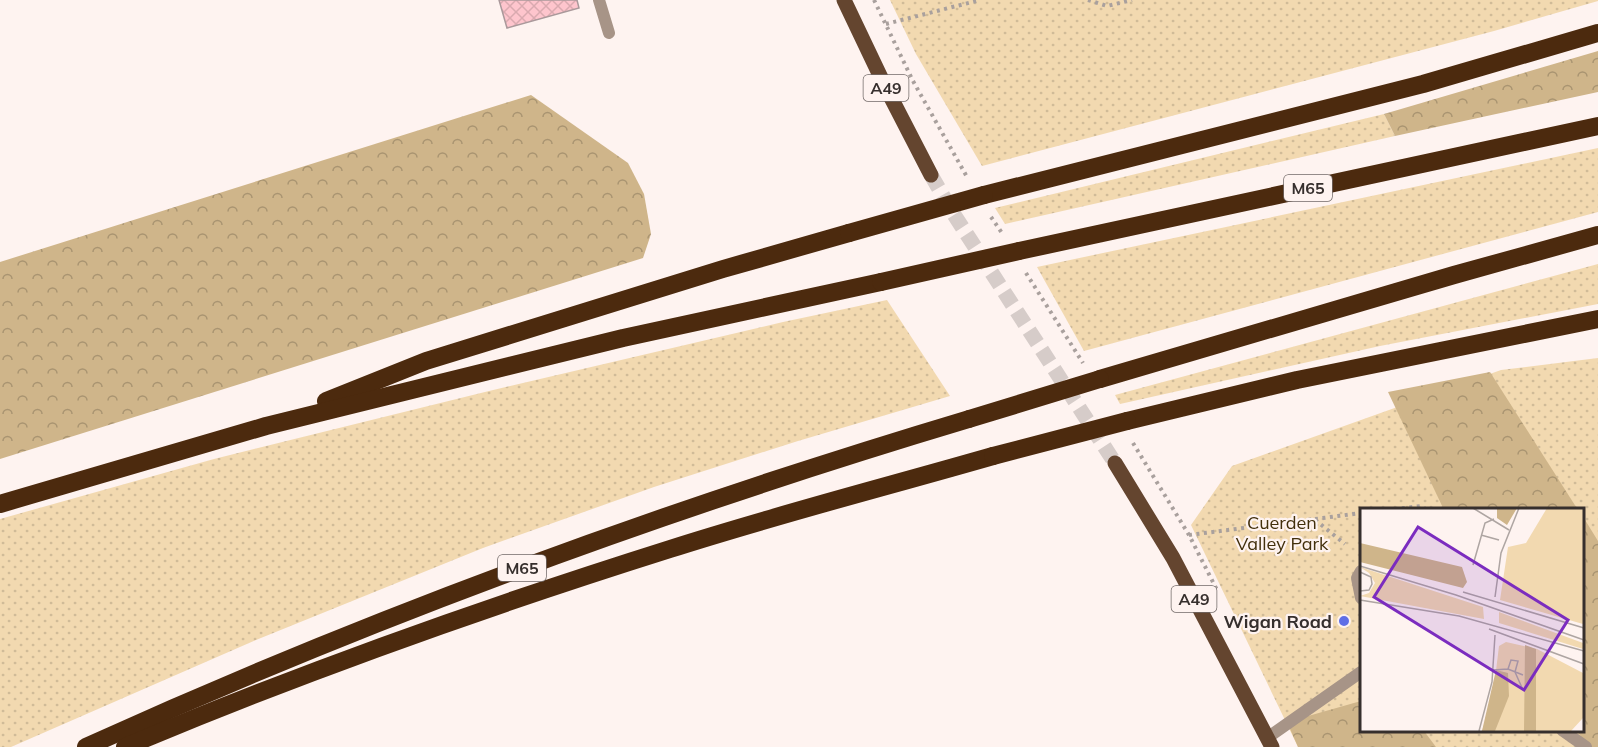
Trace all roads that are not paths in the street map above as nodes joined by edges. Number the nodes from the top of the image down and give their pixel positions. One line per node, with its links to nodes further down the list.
1 (599, 0): 3 (lane)
2 (844, 0): 6 (main road, A49)
3 (609, 33)
4 (1598, 33): 9 (highway, bridge)
5 (1598, 126): 9 (highway, M65, bridge)
6 (931, 175)
7 (1598, 235): 17 (highway, M65, bridge)
8 (1598, 319): 18 (highway, M65, bridge)
9 (266, 426): 11 (highway, M65)
10 (1115, 463): 16 (main road, A49)
11 (0, 504)
12 (1360, 572): 13 (lane)
13 (1360, 594)
14 (1360, 673): 16 (lane)
15 (1565, 732): 19 (lane)
16 (1270, 743)
17 (86, 747)
18 (125, 747)
19 (1586, 747)

